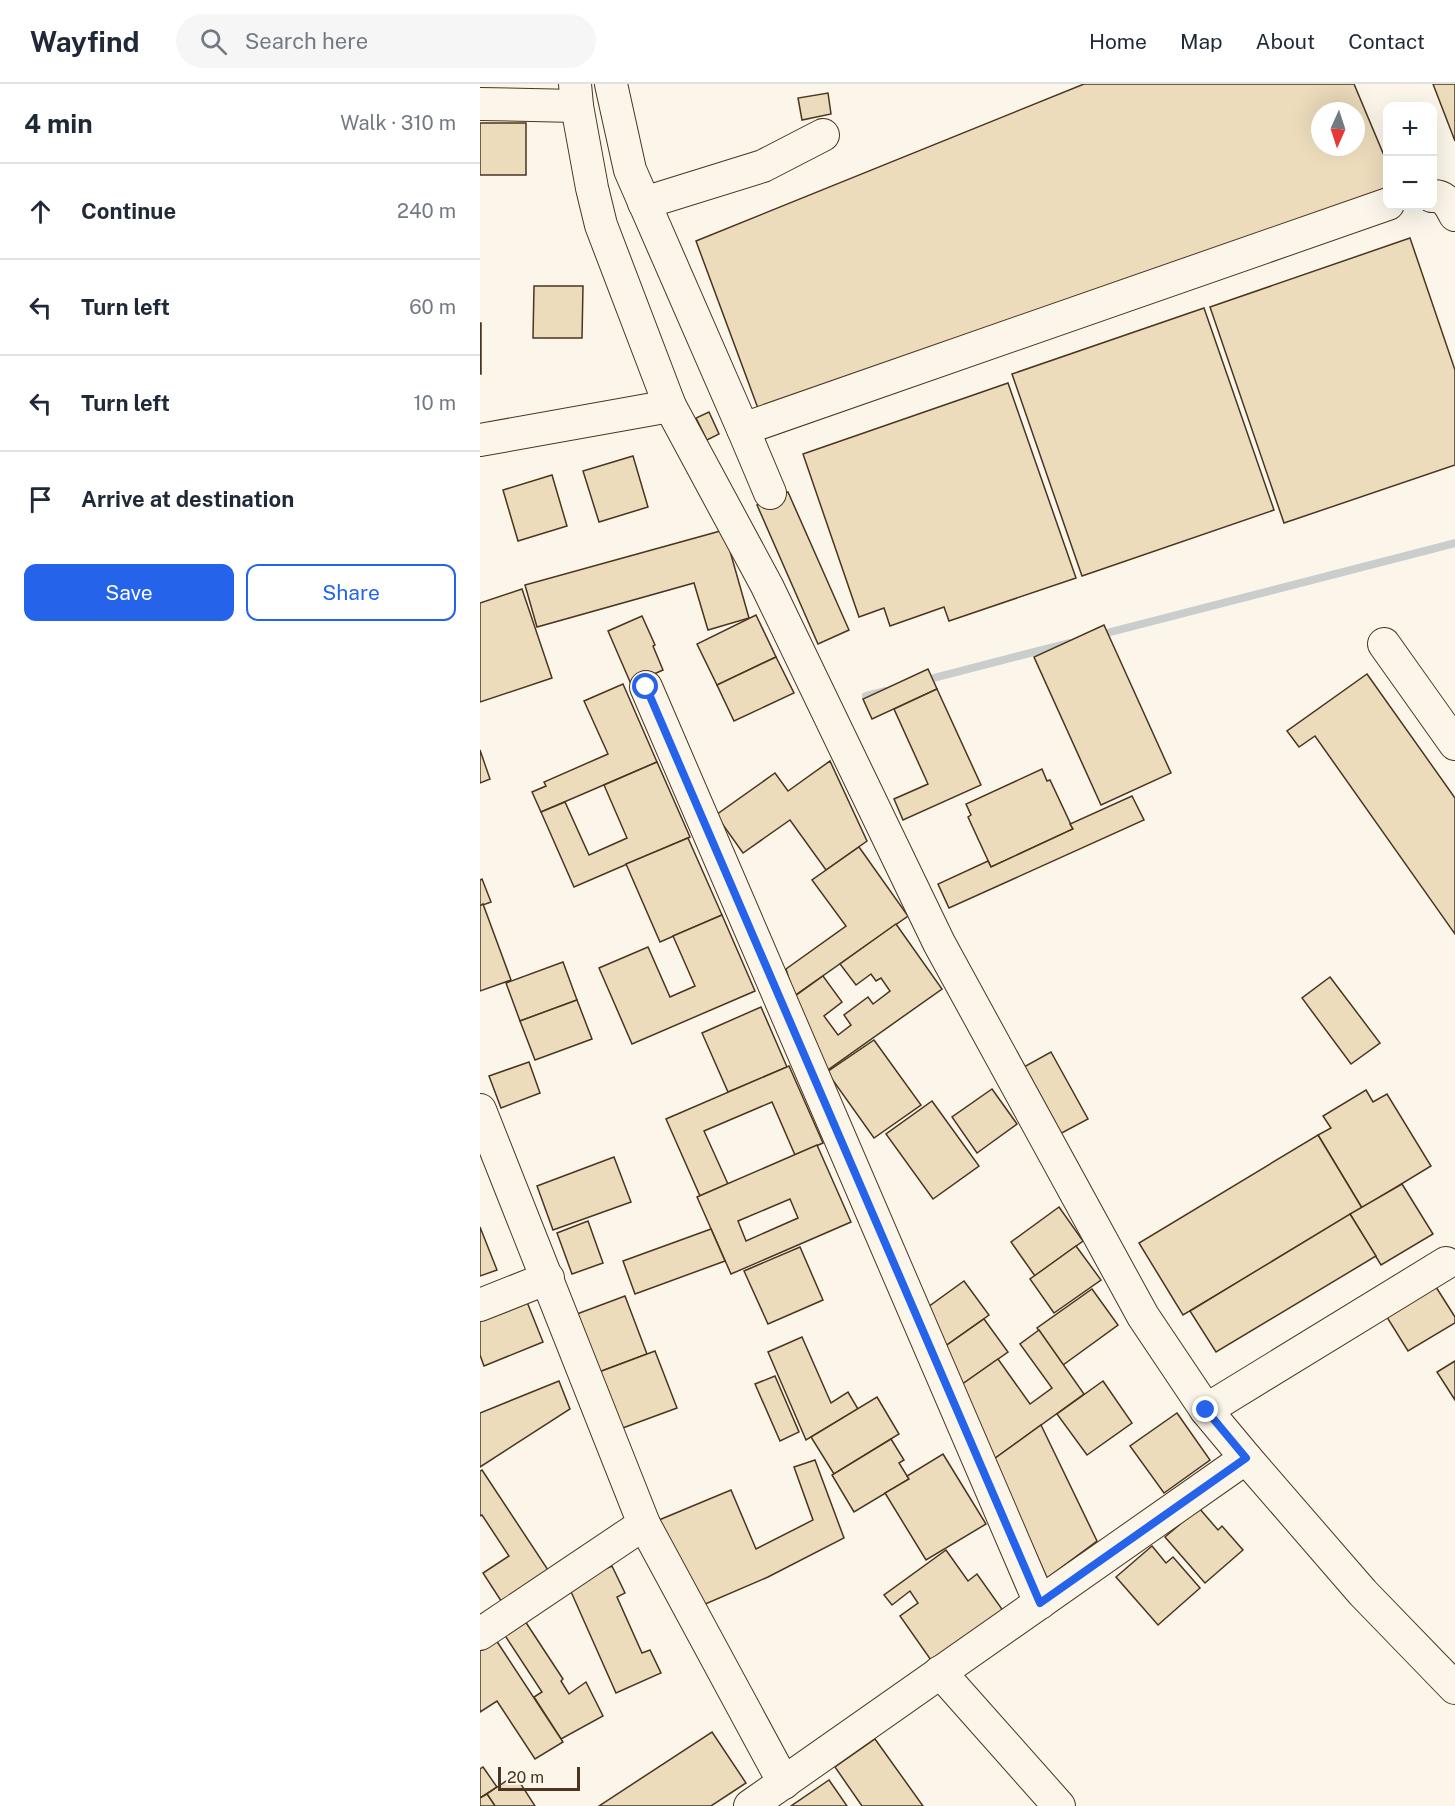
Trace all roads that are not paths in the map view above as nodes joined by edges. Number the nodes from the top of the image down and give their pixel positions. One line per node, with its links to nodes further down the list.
1 (611, 84): 6 (street)
2 (576, 95): 3 (street); 9 (street)
3 (480, 104)
4 (823, 135): 6 (street)
5 (1437, 195): 8 (street)
6 (644, 203): 10 (street)
7 (1383, 206): 10 (street)
8 (1455, 215)
9 (670, 406): 11 (street); 20 (street)
10 (743, 429): 12 (street)
11 (480, 440)
12 (771, 493)
13 (1384, 644): 15 (street)
14 (646, 687): 23 (street)
15 (1455, 744)
16 (480, 1110): 18 (street)
17 (1446, 1263): 20 (street)
18 (548, 1278): 19 (street); 22 (street)
19 (480, 1305)
20 (1206, 1410): 21 (street)
21 (1246, 1458): 23 (street); 26 (street)
22 (644, 1524): 24 (street); 27 (street)
23 (1040, 1603): 25 (street)
24 (480, 1634)
25 (940, 1672): 27 (street); 29 (street)
26 (1455, 1688)
27 (783, 1783): 28 (street)
28 (750, 1806)
29 (1059, 1806)

